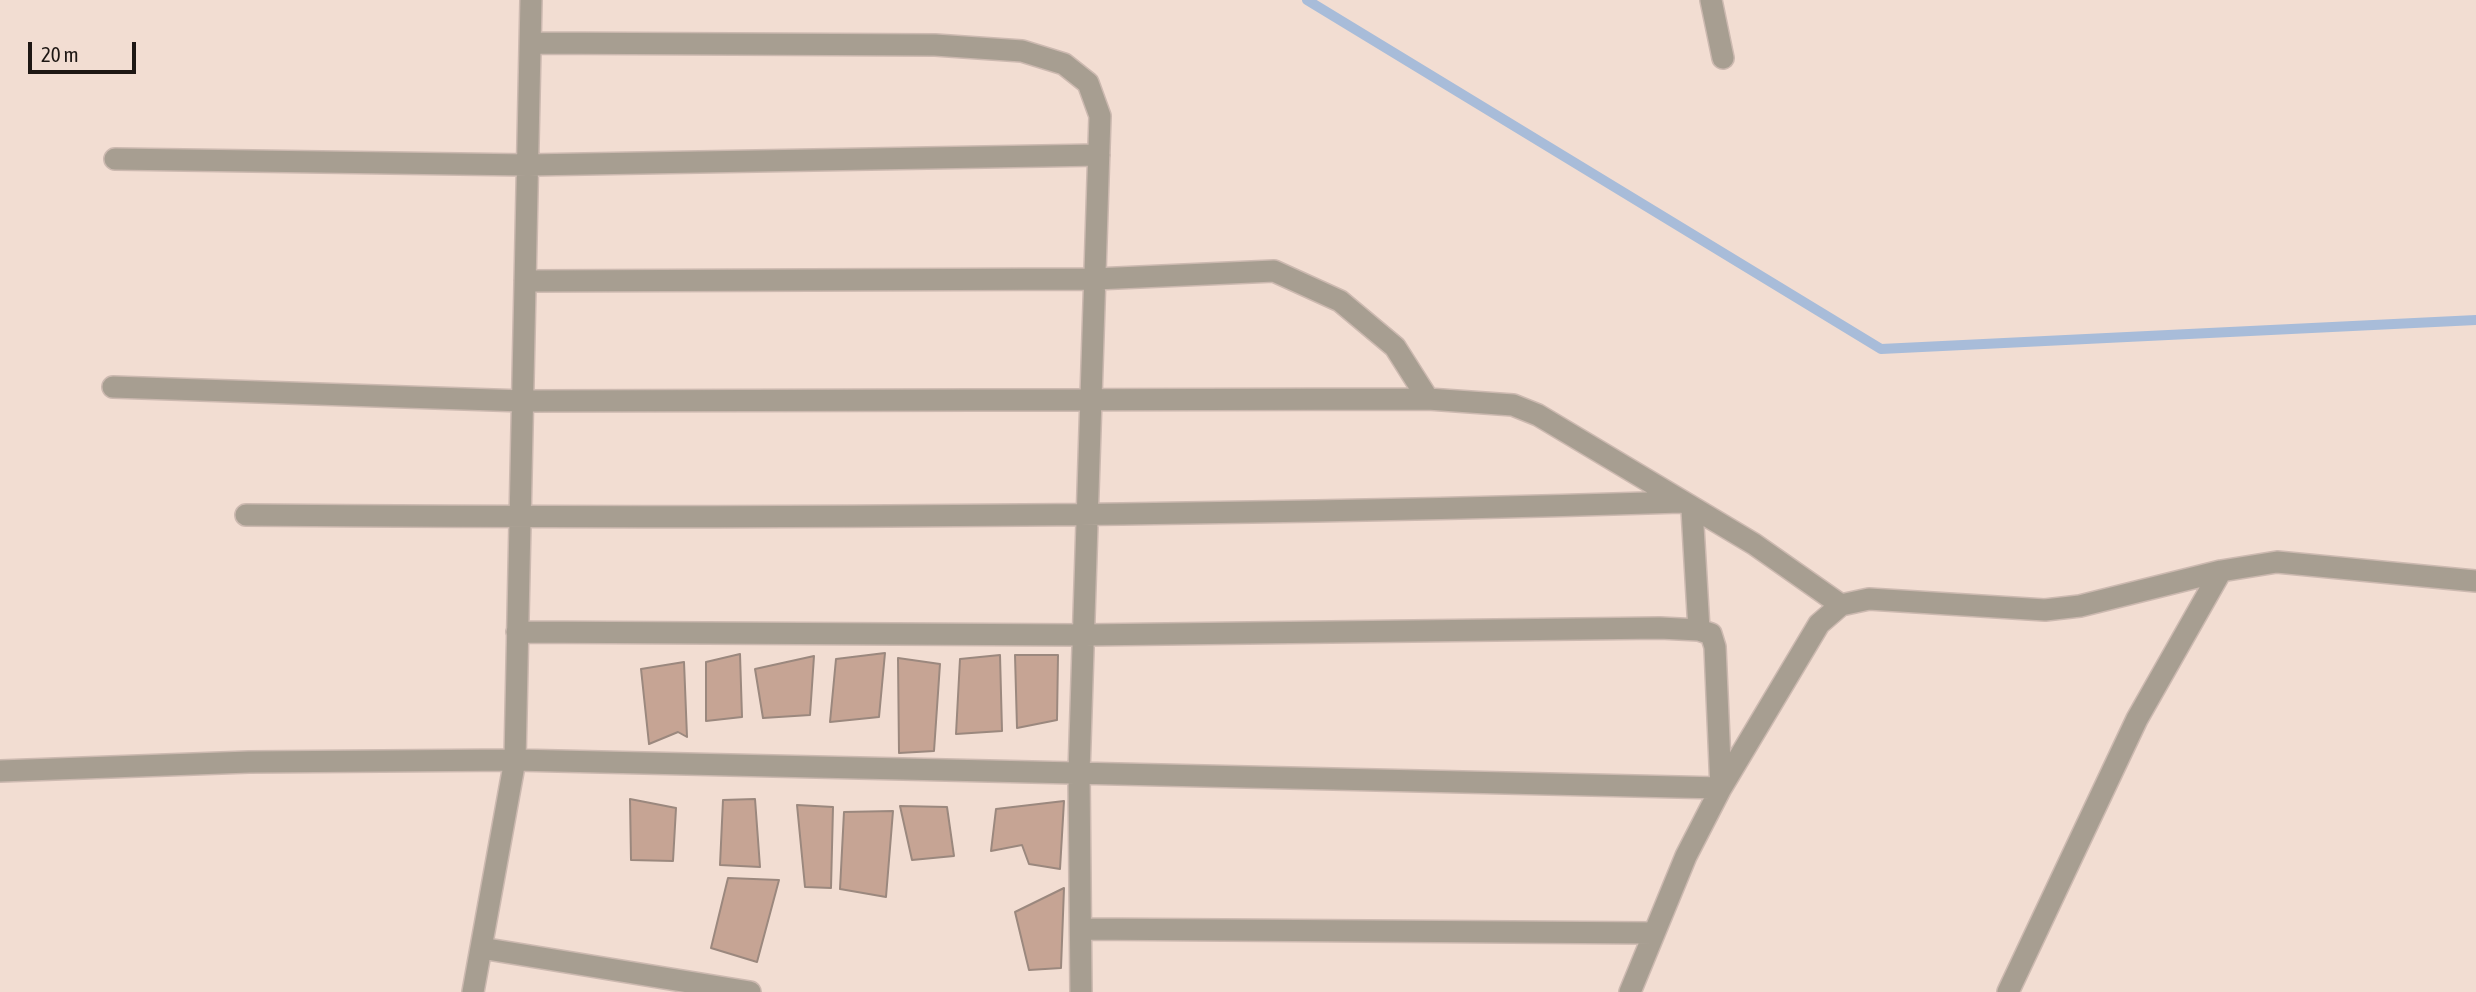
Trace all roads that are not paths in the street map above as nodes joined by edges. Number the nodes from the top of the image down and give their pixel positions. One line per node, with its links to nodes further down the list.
1 (531, 0): 3 (street)
2 (1711, 0): 4 (street)
3 (531, 43): 5 (street); 7 (street)
4 (1723, 58)
5 (1099, 155): 7 (street); 8 (street)
6 (115, 159): 7 (street)
7 (528, 165): 9 (street)
8 (1095, 279): 9 (street); 11 (street); 13 (street)
9 (525, 281): 12 (street)
10 (113, 387): 12 (street)
11 (1428, 400): 13 (street); 14 (street)
12 (523, 401): 13 (street); 17 (street)
13 (1091, 402): 15 (street)
14 (1687, 505): 15 (street); 20 (street); 21 (street)
15 (1087, 514): 17 (street); 23 (street)
16 (246, 515): 17 (street)
17 (520, 518): 22 (street)
18 (2221, 571): 19 (street); 20 (street); 35 (street)
19 (2476, 581)
20 (1841, 605): 27 (street)
21 (1699, 630): 23 (street); 27 (street)
22 (517, 632): 23 (street); 24 (street)
23 (1084, 635): 26 (street)
24 (514, 760): 25 (street); 26 (street); 30 (street)
25 (0, 771)
26 (1079, 772): 27 (street); 28 (street)
27 (1721, 788): 29 (street)
28 (1081, 929): 29 (street); 33 (street)
29 (1654, 933): 34 (street)
30 (481, 948): 31 (street); 32 (street)
31 (473, 992)
32 (750, 992)
33 (1082, 992)
34 (1630, 992)
35 (2008, 992)

